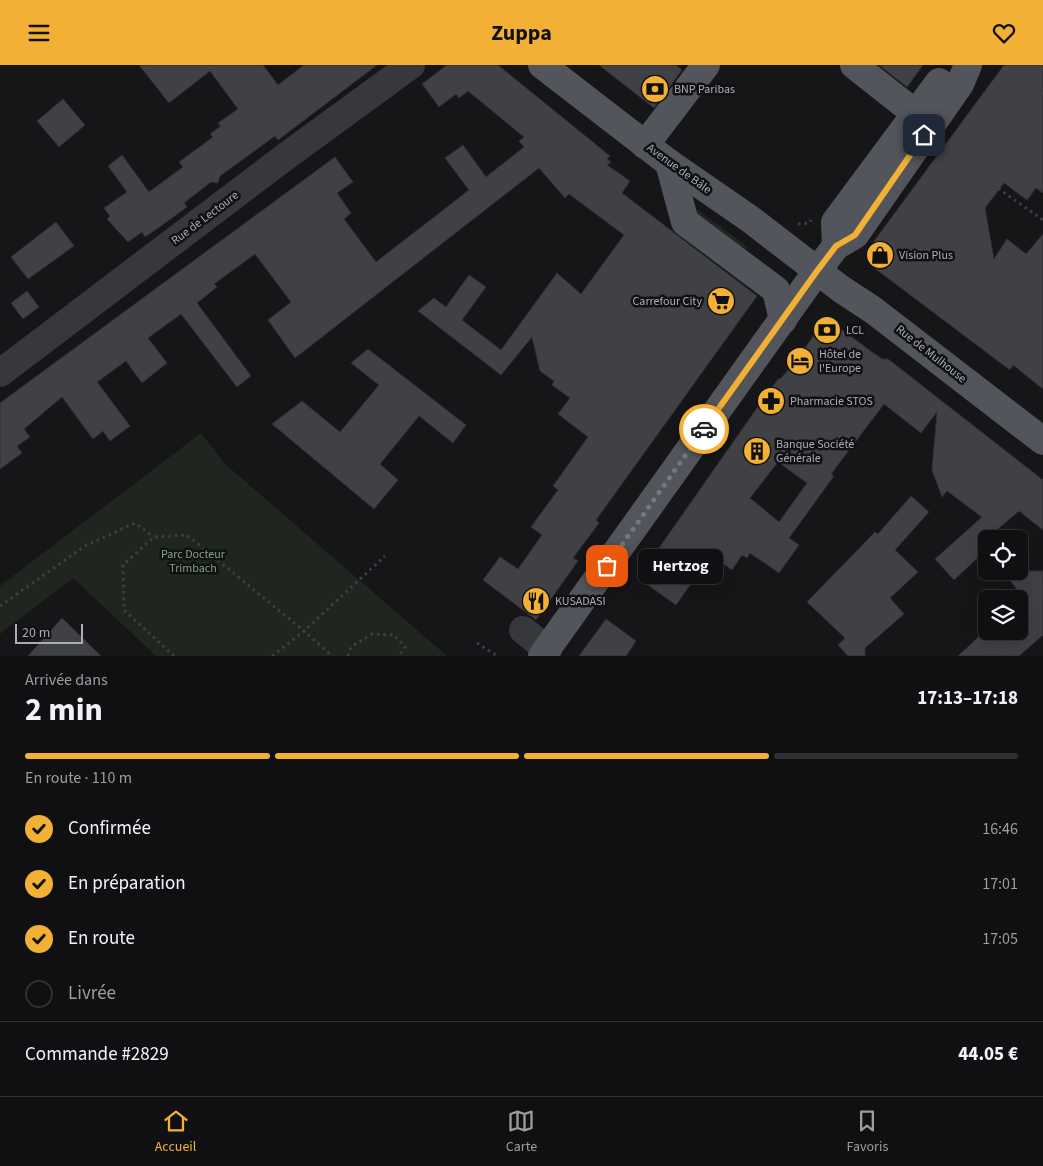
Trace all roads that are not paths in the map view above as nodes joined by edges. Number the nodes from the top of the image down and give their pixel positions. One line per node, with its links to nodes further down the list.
1 (411, 65): 12 (street, Rue de Lectoure)
2 (542, 65): 8 (main road, Avenue de Bâle)
3 (706, 65): 8 (main road)
4 (854, 65): 7 (main road)
5 (954, 65): 7 (main road)
6 (968, 65): 7 (main road)
7 (920, 124): 10 (main road)
8 (645, 145): 9 (main road, Avenue de Bâle)
9 (669, 163): 10 (main road, Avenue de Bâle); 11 (main road)
10 (817, 271): 11 (main road); 13 (main road, Rue de Mulhouse)
11 (783, 320): 15 (main road)
12 (0, 373)
13 (1043, 441)
14 (523, 630): 15 (street)
15 (545, 653)

